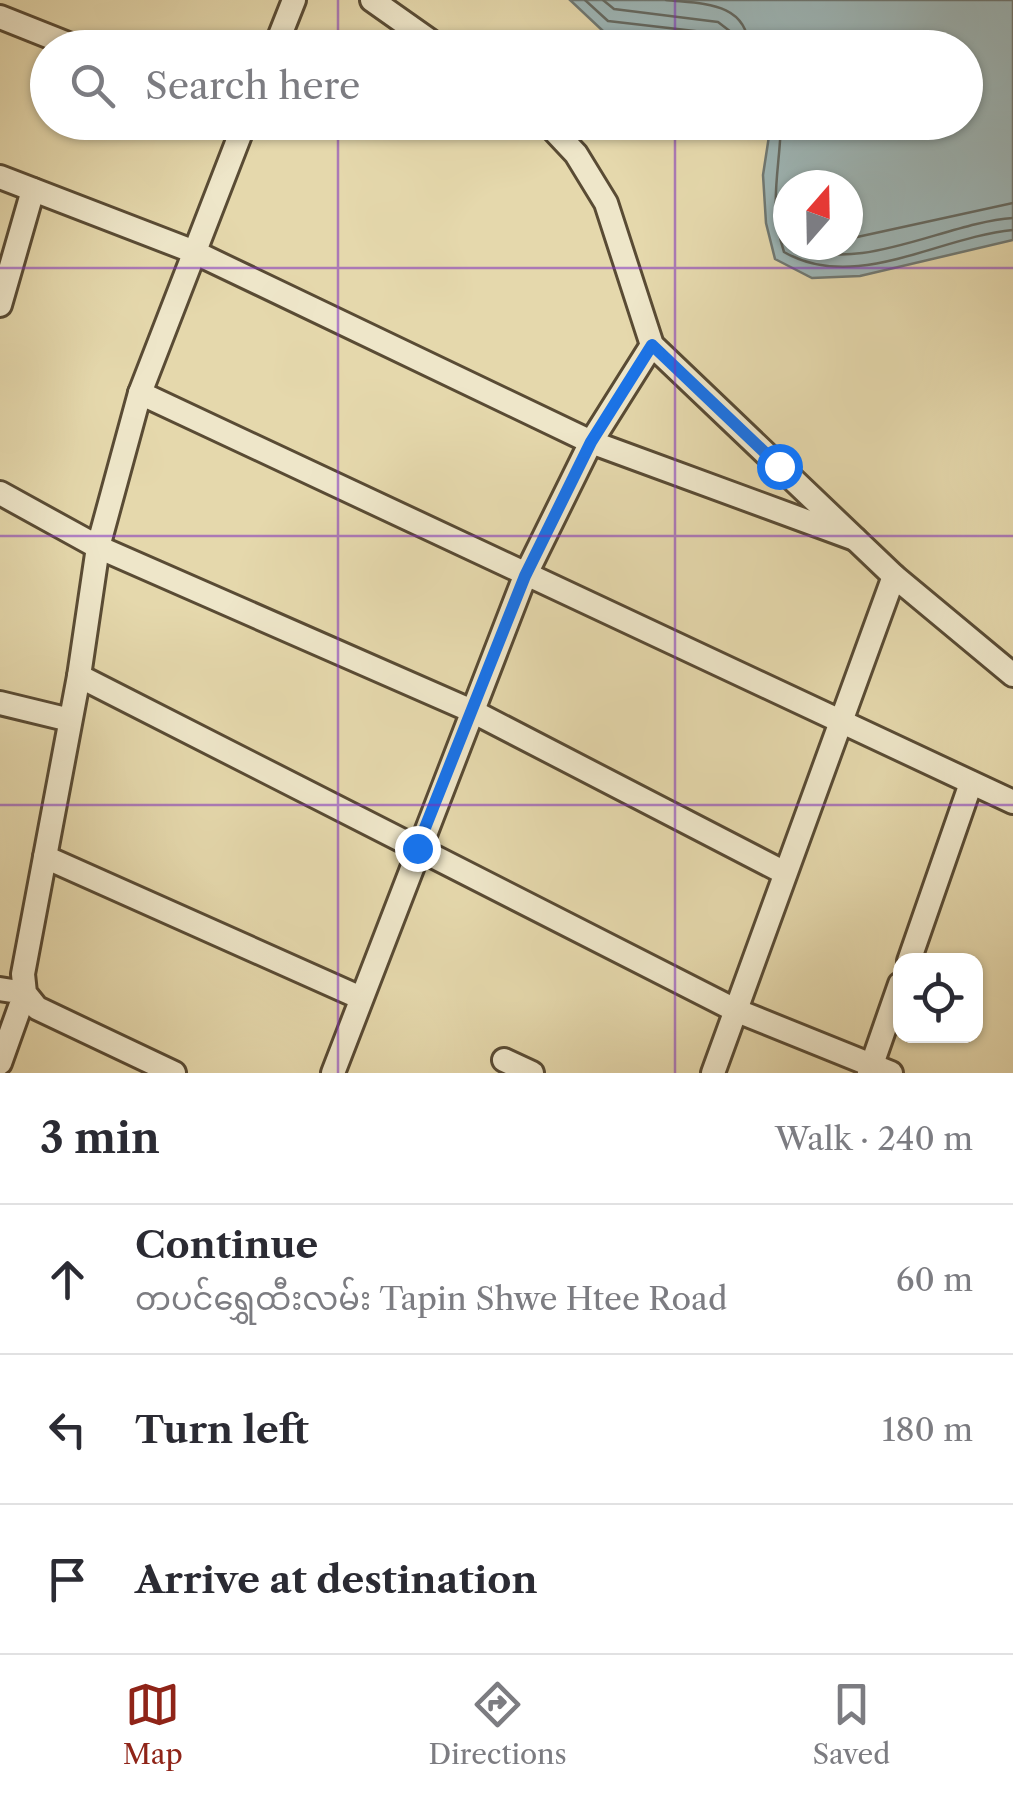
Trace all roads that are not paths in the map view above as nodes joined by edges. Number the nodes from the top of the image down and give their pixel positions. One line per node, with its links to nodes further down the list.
1 (294, 0): 5 (street)
2 (372, 0): 6 (street)
3 (0, 17): 4 (street)
4 (33, 30)
5 (282, 30)
6 (414, 30)
7 (238, 140): 11 (street)
8 (563, 140): 13 (street)
9 (0, 177): 10 (street)
10 (33, 190): 11 (street); 12 (street)
11 (192, 251): 14 (street); 15 (street)
12 (0, 305)
13 (652, 345): 15 (street); 17 (street)
14 (140, 393): 18 (street); 19 (street)
15 (591, 442): 17 (street); 19 (street)
16 (0, 493): 18 (street)
17 (855, 539): 20 (street)
18 (98, 547): 22 (street); 24 (street)
19 (525, 576): 24 (street); 25 (street)
20 (894, 576): 21 (street); 25 (street)
21 (1013, 675)
22 (79, 676): 26 (street); 29 (street)
23 (0, 703): 26 (street)
24 (472, 711): 29 (street); 31 (street)
25 (840, 718): 27 (street); 31 (street)
26 (70, 720): 30 (street)
27 (971, 783): 28 (street); 32 (street)
28 (1013, 802)
29 (417, 848): 35 (street); 36 (street)
30 (46, 858): 34 (street); 35 (street)
31 (785, 872): 36 (street)
32 (911, 953)
33 (0, 989): 34 (street)
34 (25, 992): 39 (street); 41 (street)
35 (361, 998): 42 (street)
36 (736, 1010): 40 (street); 44 (street)
37 (893, 1010): 40 (street)
38 (504, 1060): 43 (street)
39 (0, 1063)
40 (877, 1070)
41 (174, 1073)
42 (334, 1073)
43 (532, 1073)
44 (712, 1073)

